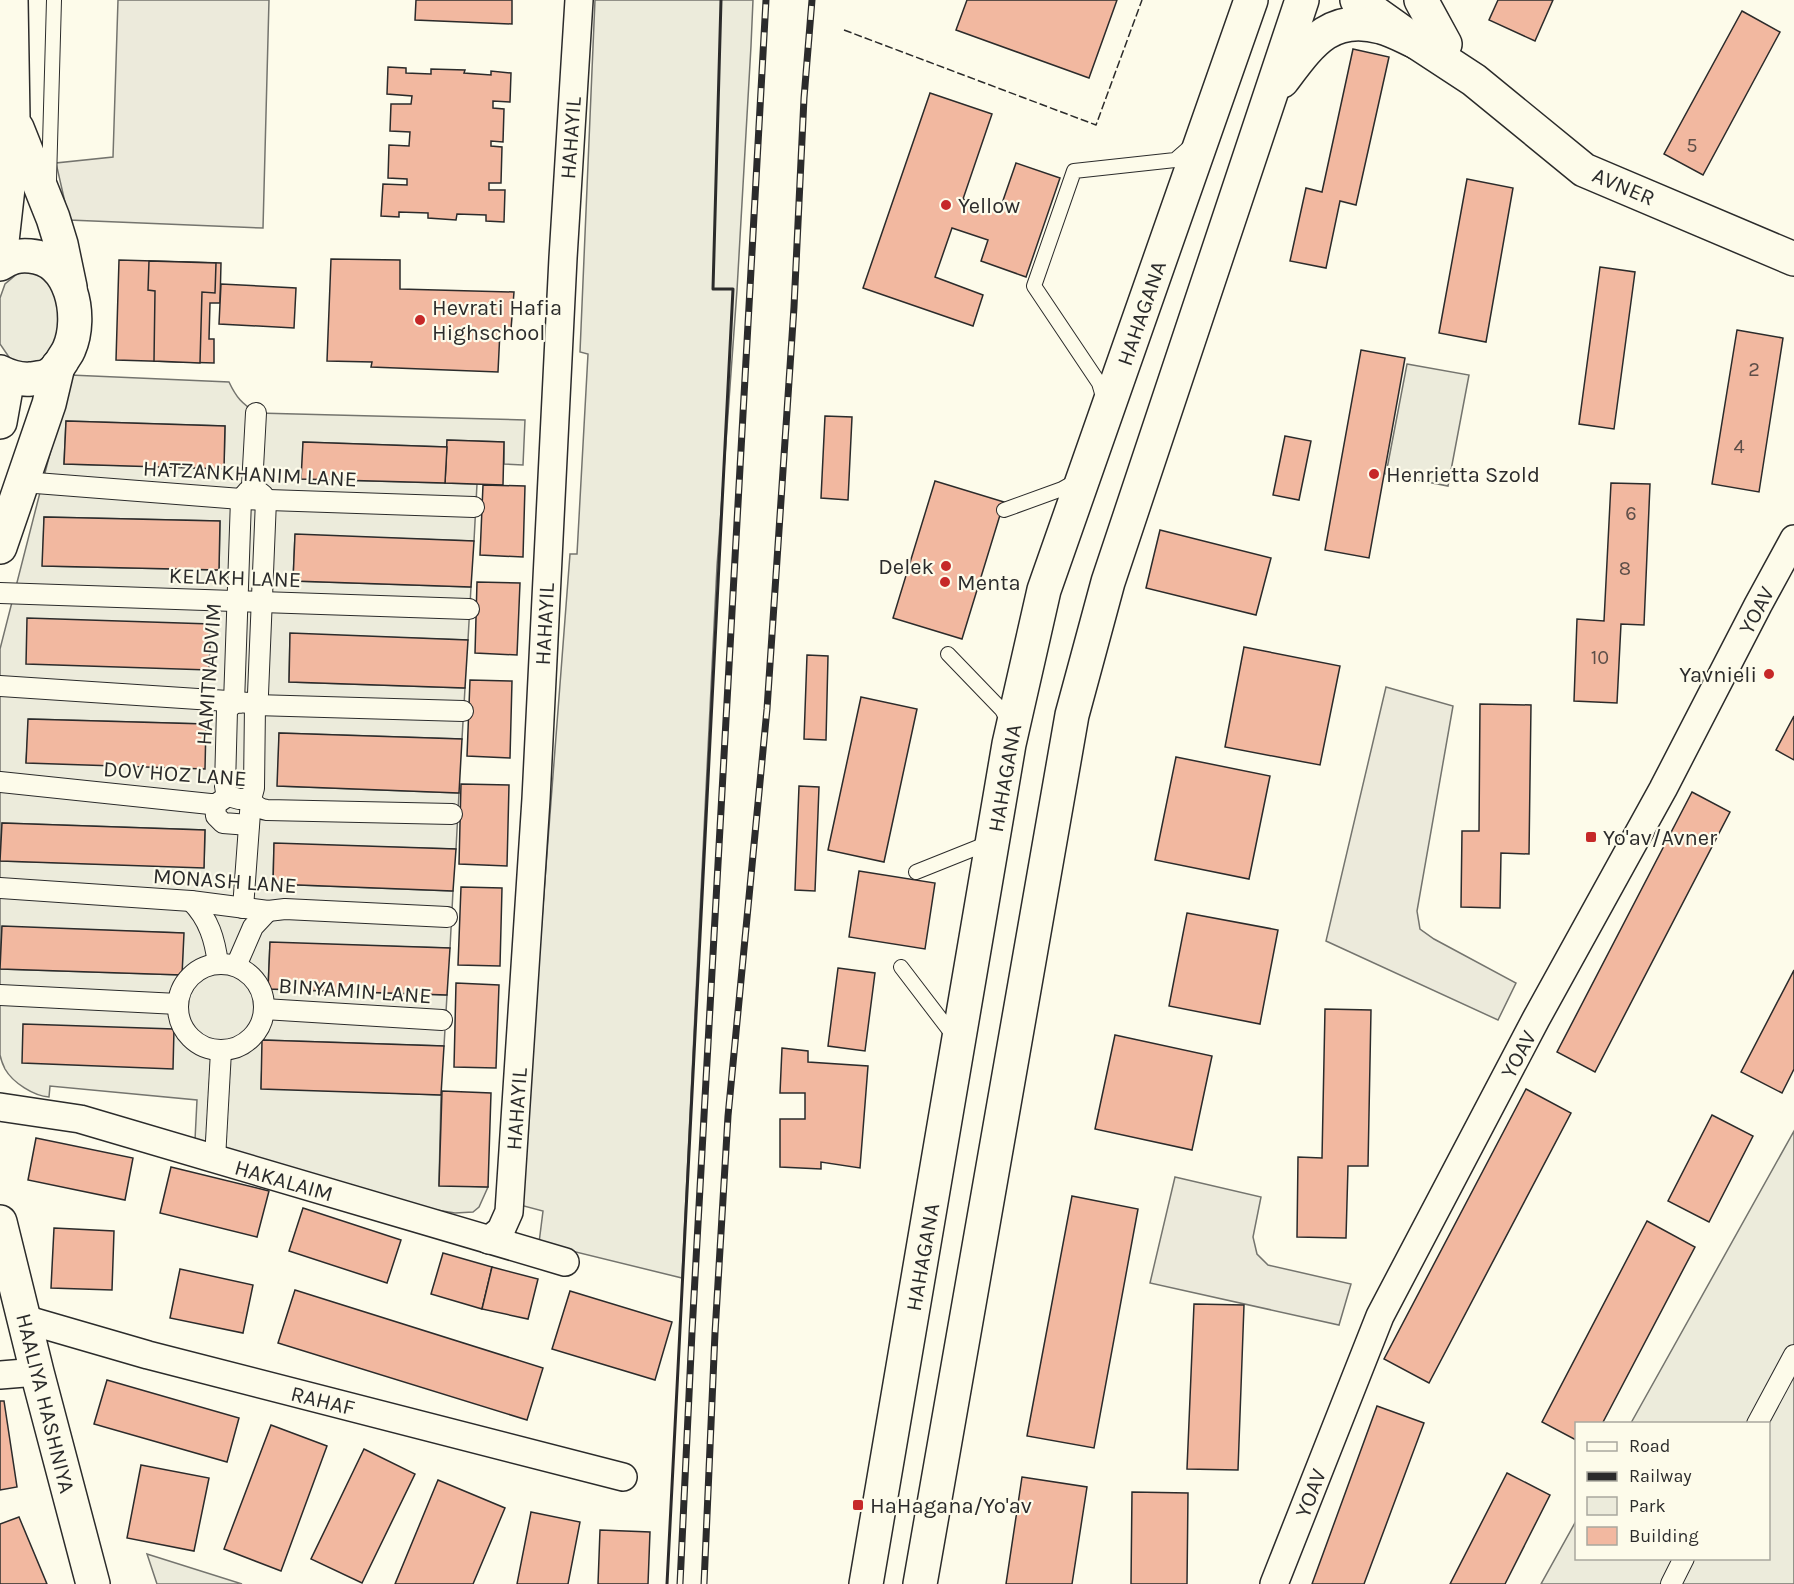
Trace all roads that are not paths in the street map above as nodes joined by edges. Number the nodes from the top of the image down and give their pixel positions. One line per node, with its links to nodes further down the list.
1 (11, 0): 11 (main road)
2 (54, 0): 13 (lane)
3 (579, 0): 63 (street, HAHAYIL)
4 (1251, 0): 12 (main road, HAHAGANA)
5 (1302, 0): 10 (main road)
6 (1357, 0): 9 (main road, AVNER)
7 (1402, 0): 9 (main road, AVNER)
8 (1421, 0): 9 (main road)
9 (1430, 43): 10 (main road); 15 (main road, AVNER)
10 (1267, 101): 74 (main road)
11 (13, 118): 13 (main road); 14 (main road)
12 (1204, 135): 20 (main road, HAHAGANA); 20 (lane)
13 (53, 218): 17 (main road)
14 (0, 259)
15 (1794, 259)
16 (0, 264): 17 (main road)
17 (71, 292): 18 (main road)
18 (58, 366): 19 (main road); 24 (main road)
19 (4, 374): 22 (main road)
20 (1107, 411): 23 (main road, HAHAGANA)
21 (256, 413): 25 (street, HAMITNADVIM)
22 (0, 422)
23 (1084, 476): 27 (lane); 39 (main road, HAHAGANA)
24 (23, 482): 25 (street, HATZANKHANIM LANE); 29 (main road)
25 (253, 495): 26 (street, HATZANKHANIM LANE); 31 (street, HAMITNADVIM); 32 (street, HAMITNADVIM)
26 (474, 507)
27 (1004, 510)
28 (1794, 539): 75 (street, YOAV)
29 (0, 547)
30 (0, 593): 31 (street, KELAKH LANE)
31 (237, 602): 32 (street, KELAKH LANE); 36 (street, HAMITNADVIM)
32 (261, 602): 33 (street, KELAKH LANE); 37 (street, HAMITNADVIM)
33 (469, 609)
34 (948, 654): 39 (lane)
35 (0, 686): 36 (street)
36 (234, 703): 37 (street); 42 (street, HAMITNADVIM)
37 (260, 706): 38 (street); 41 (street, HAMITNADVIM)
38 (463, 711)
39 (1013, 729): 45 (main road, HAHAGANA)
40 (0, 782): 42 (street, DOV HOZ LANE)
41 (251, 799): 42 (street, DOV HOZ LANE); 43 (street, DOV HOZ LANE); 44 (street, HAMITNADVIM)
42 (222, 800): 44 (street)
43 (452, 814)
44 (249, 825): 49 (street, HAMITNADVIM)
45 (993, 841): 46 (lane); 58 (main road, HAHAGANA)
46 (916, 872)
47 (0, 888): 48 (street, MONASH LANE)
48 (191, 901): 49 (street, MONASH LANE); 52 (street)
49 (243, 908): 50 (street, MONASH LANE)
50 (268, 910): 51 (street, MONASH LANE); 52 (street)
51 (447, 917)
52 (227, 965): 55 (street); 56 (street)
53 (901, 967): 58 (lane)
54 (0, 995): 55 (street)
55 (178, 1004): 59 (street)
56 (264, 1009): 57 (street, BINYAMIN LANE); 59 (street)
57 (442, 1020)
58 (958, 1043): 73 (main road, HAHAGANA)
59 (221, 1051): 61 (street)
60 (0, 1107): 61 (street, HAKALAIM)
61 (215, 1160): 63 (street, HAKALAIM)
62 (0, 1222): 65 (main road, HAALIYA HASHNIYA)
63 (489, 1240): 64 (street, HAKALAIM)
64 (565, 1262)
65 (24, 1319): 67 (main road, HAALIYA HASHNIYA); 70 (street, RAHAF)
66 (1794, 1355): 69 (street)
67 (37, 1372): 68 (street); 72 (main road, HAALIYA HASHNIYA)
68 (0, 1376)
69 (1758, 1422)
70 (623, 1477)
71 (1683, 1560): 76 (street)
72 (93, 1584)
73 (866, 1584)
74 (920, 1584)
75 (1274, 1584)
76 (1671, 1584)

